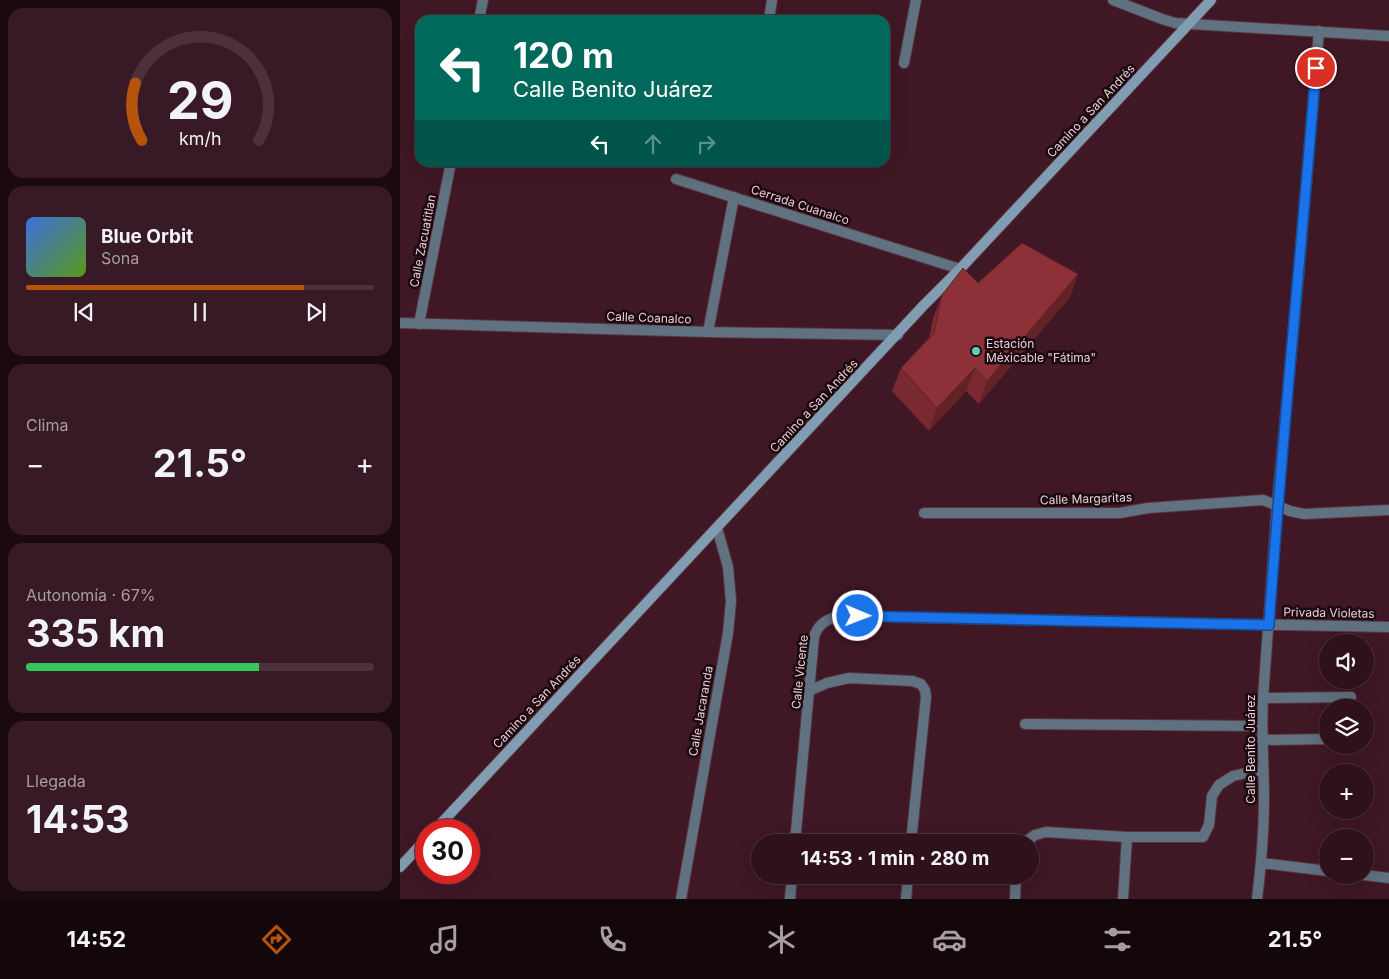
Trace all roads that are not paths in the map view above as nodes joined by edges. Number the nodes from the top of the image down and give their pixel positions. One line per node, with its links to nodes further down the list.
1 (483, 0): 6 (street)
2 (772, 0): 7 (street)
3 (916, 0): 11 (street)
4 (1113, 0): 8 (street)
5 (1212, 0): 8 (main road, Camino a San Andrés)
6 (480, 15)
7 (770, 15)
8 (1190, 24): 9 (street); 15 (main road, Camino a San Andrés)
9 (1319, 31): 10 (street); 20 (street, Calle Benito Juárez)
10 (1389, 36)
11 (904, 63)
12 (450, 167): 17 (street, Calle Zacuatitlan)
13 (676, 179): 14 (street)
14 (734, 198): 15 (street, Cerrada Cuanalco); 18 (street, Cerrada Cuanalco)
15 (960, 269): 19 (main road, Camino a San Andrés)
16 (400, 324): 17 (street, Calle Coanalco)
17 (419, 324): 18 (street, Calle Coanalco)
18 (708, 332): 19 (street, Calle Coanalco)
19 (898, 335): 23 (main road, Camino a San Andrés)
20 (1277, 505): 21 (street, Calle Margaritas); 22 (street, Calle Margaritas); 24 (street, Calle Benito Juárez)
21 (1389, 510)
22 (924, 513)
23 (717, 528): 34 (main road, Camino a San Andrés); 48 (street, Calle Jacaranda)
24 (1269, 625): 25 (street, Privada Violetas); 26 (street, Calle Vicente); 27 (street, Calle Benito Juárez)
25 (1389, 627)
26 (811, 690): 35 (street, Calle Vicente); 36 (street)
27 (1263, 698): 28 (street); 30 (street, Calle Benito Juárez)
28 (1351, 698)
29 (1026, 724): 30 (street)
30 (1261, 726): 32 (street, Calle Benito Juárez)
31 (1319, 739): 32 (street)
32 (1262, 740): 33 (street, Calle Benito Juárez)
33 (1263, 769): 38 (street); 40 (street, Calle Benito Juárez)
34 (445, 819)
35 (796, 834)
36 (912, 834)
37 (1039, 834): 38 (street)
38 (1127, 837): 52 (street)
39 (415, 851): 41 (main road)
40 (1261, 863): 42 (street); 53 (street, Calle Benito Juárez)
41 (400, 867)
42 (1319, 870)
43 (1374, 876): 44 (street)
44 (1389, 878)
45 (791, 884): 49 (street)
46 (907, 884): 50 (street)
47 (1016, 884): 51 (street)
48 (681, 899)
49 (790, 899)
50 (906, 899)
51 (1015, 899)
52 (1123, 899)
53 (1257, 899)

